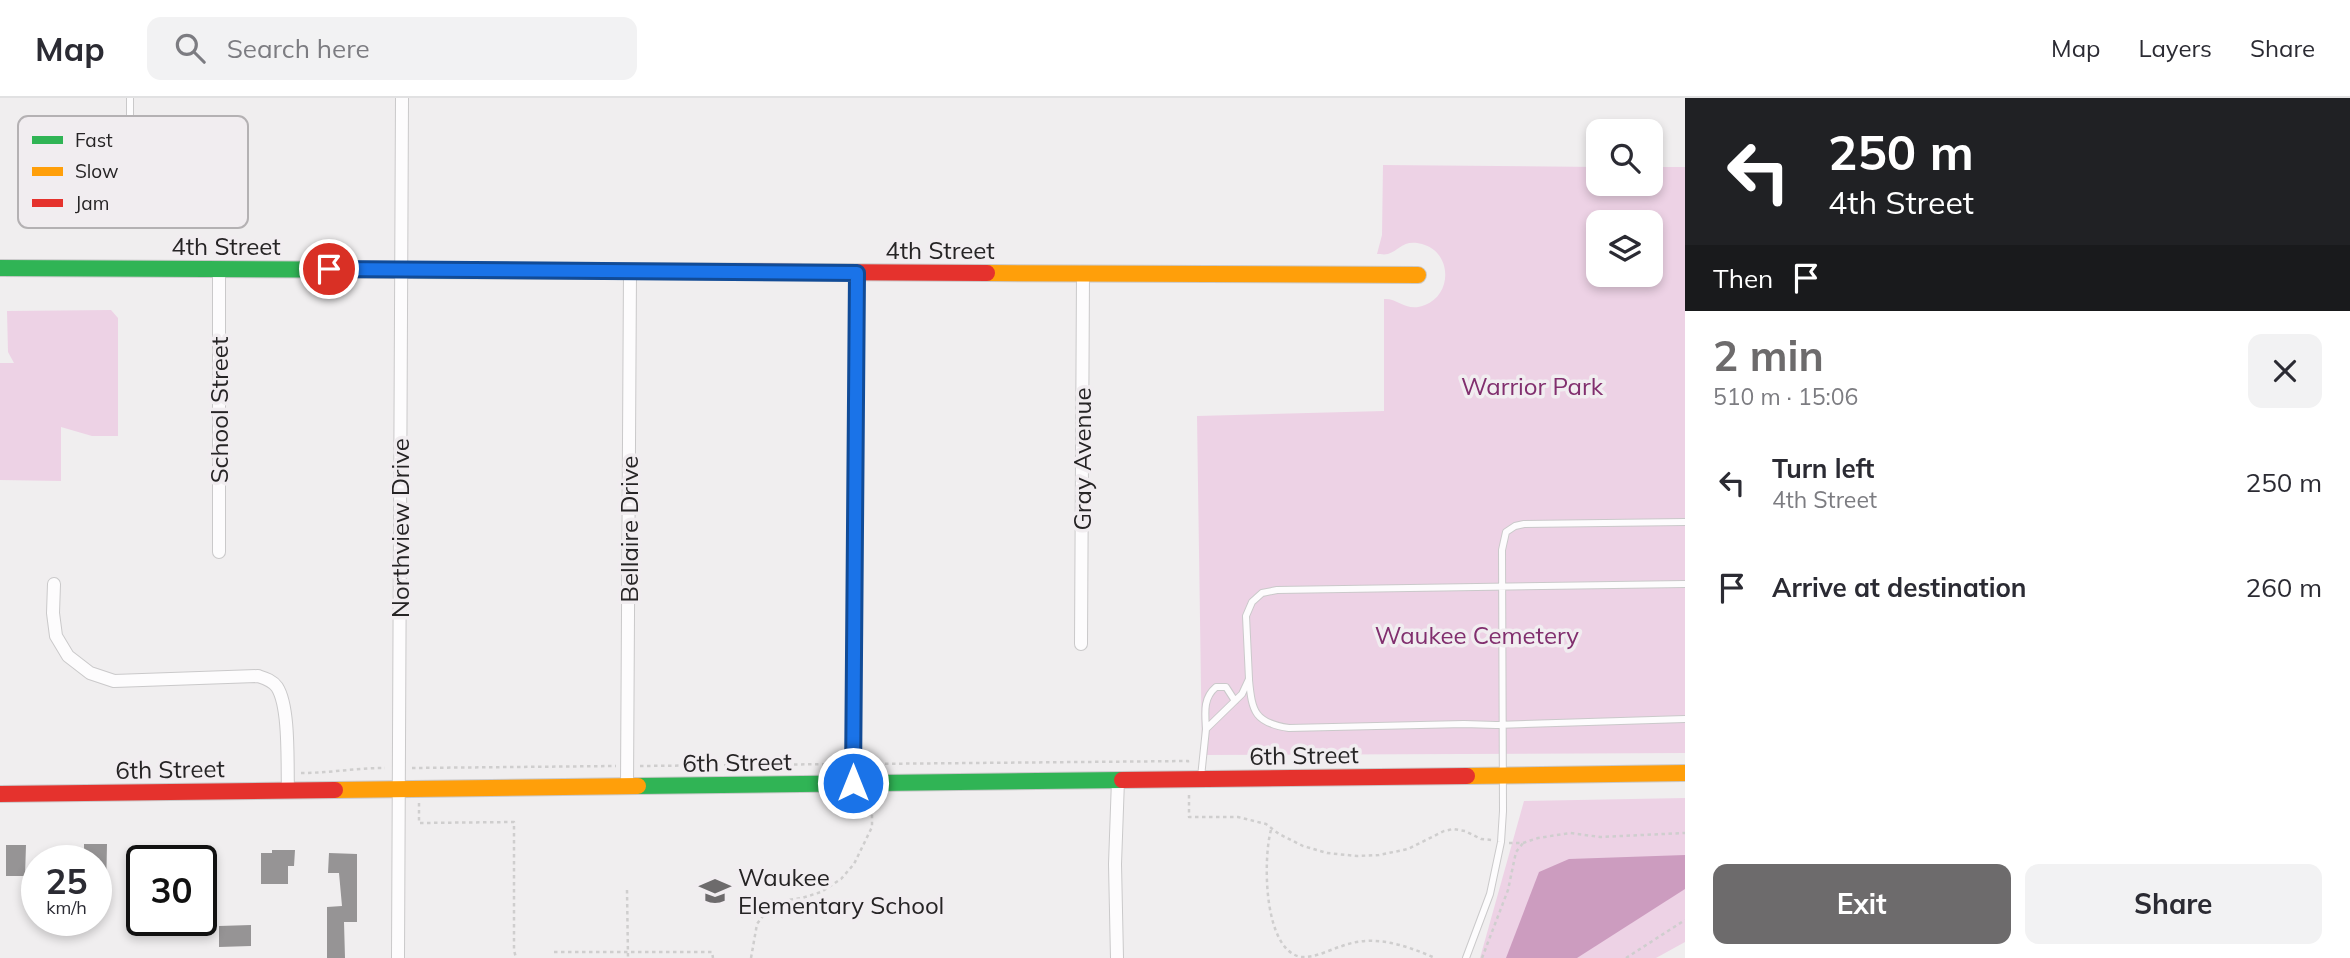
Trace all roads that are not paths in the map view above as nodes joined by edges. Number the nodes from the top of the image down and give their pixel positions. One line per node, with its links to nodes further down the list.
1 (130, 98): 3 (lane)
2 (402, 98): 6 (street, Northview Drive)
3 (130, 116)
4 (0, 268): 5 (main road, 4th Street)
5 (219, 269): 6 (main road, 4th Street); 12 (street, School Street)
6 (401, 270): 7 (main road, 4th Street); 28 (street, Northview Drive)
7 (630, 271): 8 (main road, 4th Street); 27 (street, Bellaire Drive)
8 (857, 273): 9 (main road, 4th Street); 26 (street)
9 (1083, 274): 10 (main road, 4th Street); 16 (street, Gray Avenue)
10 (1418, 275)
11 (1685, 522): 15 (lane)
12 (219, 552)
13 (54, 584): 29 (street)
14 (1685, 584): 15 (lane)
15 (1503, 588): 17 (lane); 20 (lane)
16 (1081, 644)
17 (1249, 678): 18 (lane); 20 (lane)
18 (1235, 701): 21 (lane); 21 (lane)
19 (1685, 719): 20 (lane)
20 (1503, 725): 23 (lane)
21 (1206, 729): 24 (lane)
22 (1685, 773): 23 (main road, 6th Street)
23 (1504, 776): 24 (main road, 6th Street); 33 (lane)
24 (1201, 779): 25 (main road, 6th Street)
25 (1118, 780): 26 (main road, 6th Street); 32 (street)
26 (853, 783): 27 (main road, 6th Street)
27 (627, 786): 28 (main road, 6th Street)
28 (399, 789): 29 (main road, 6th Street); 31 (street, Northview Drive)
29 (288, 790): 30 (main road, 6th Street)
30 (0, 794)
31 (398, 958)
32 (1117, 958)
33 (1466, 958)

